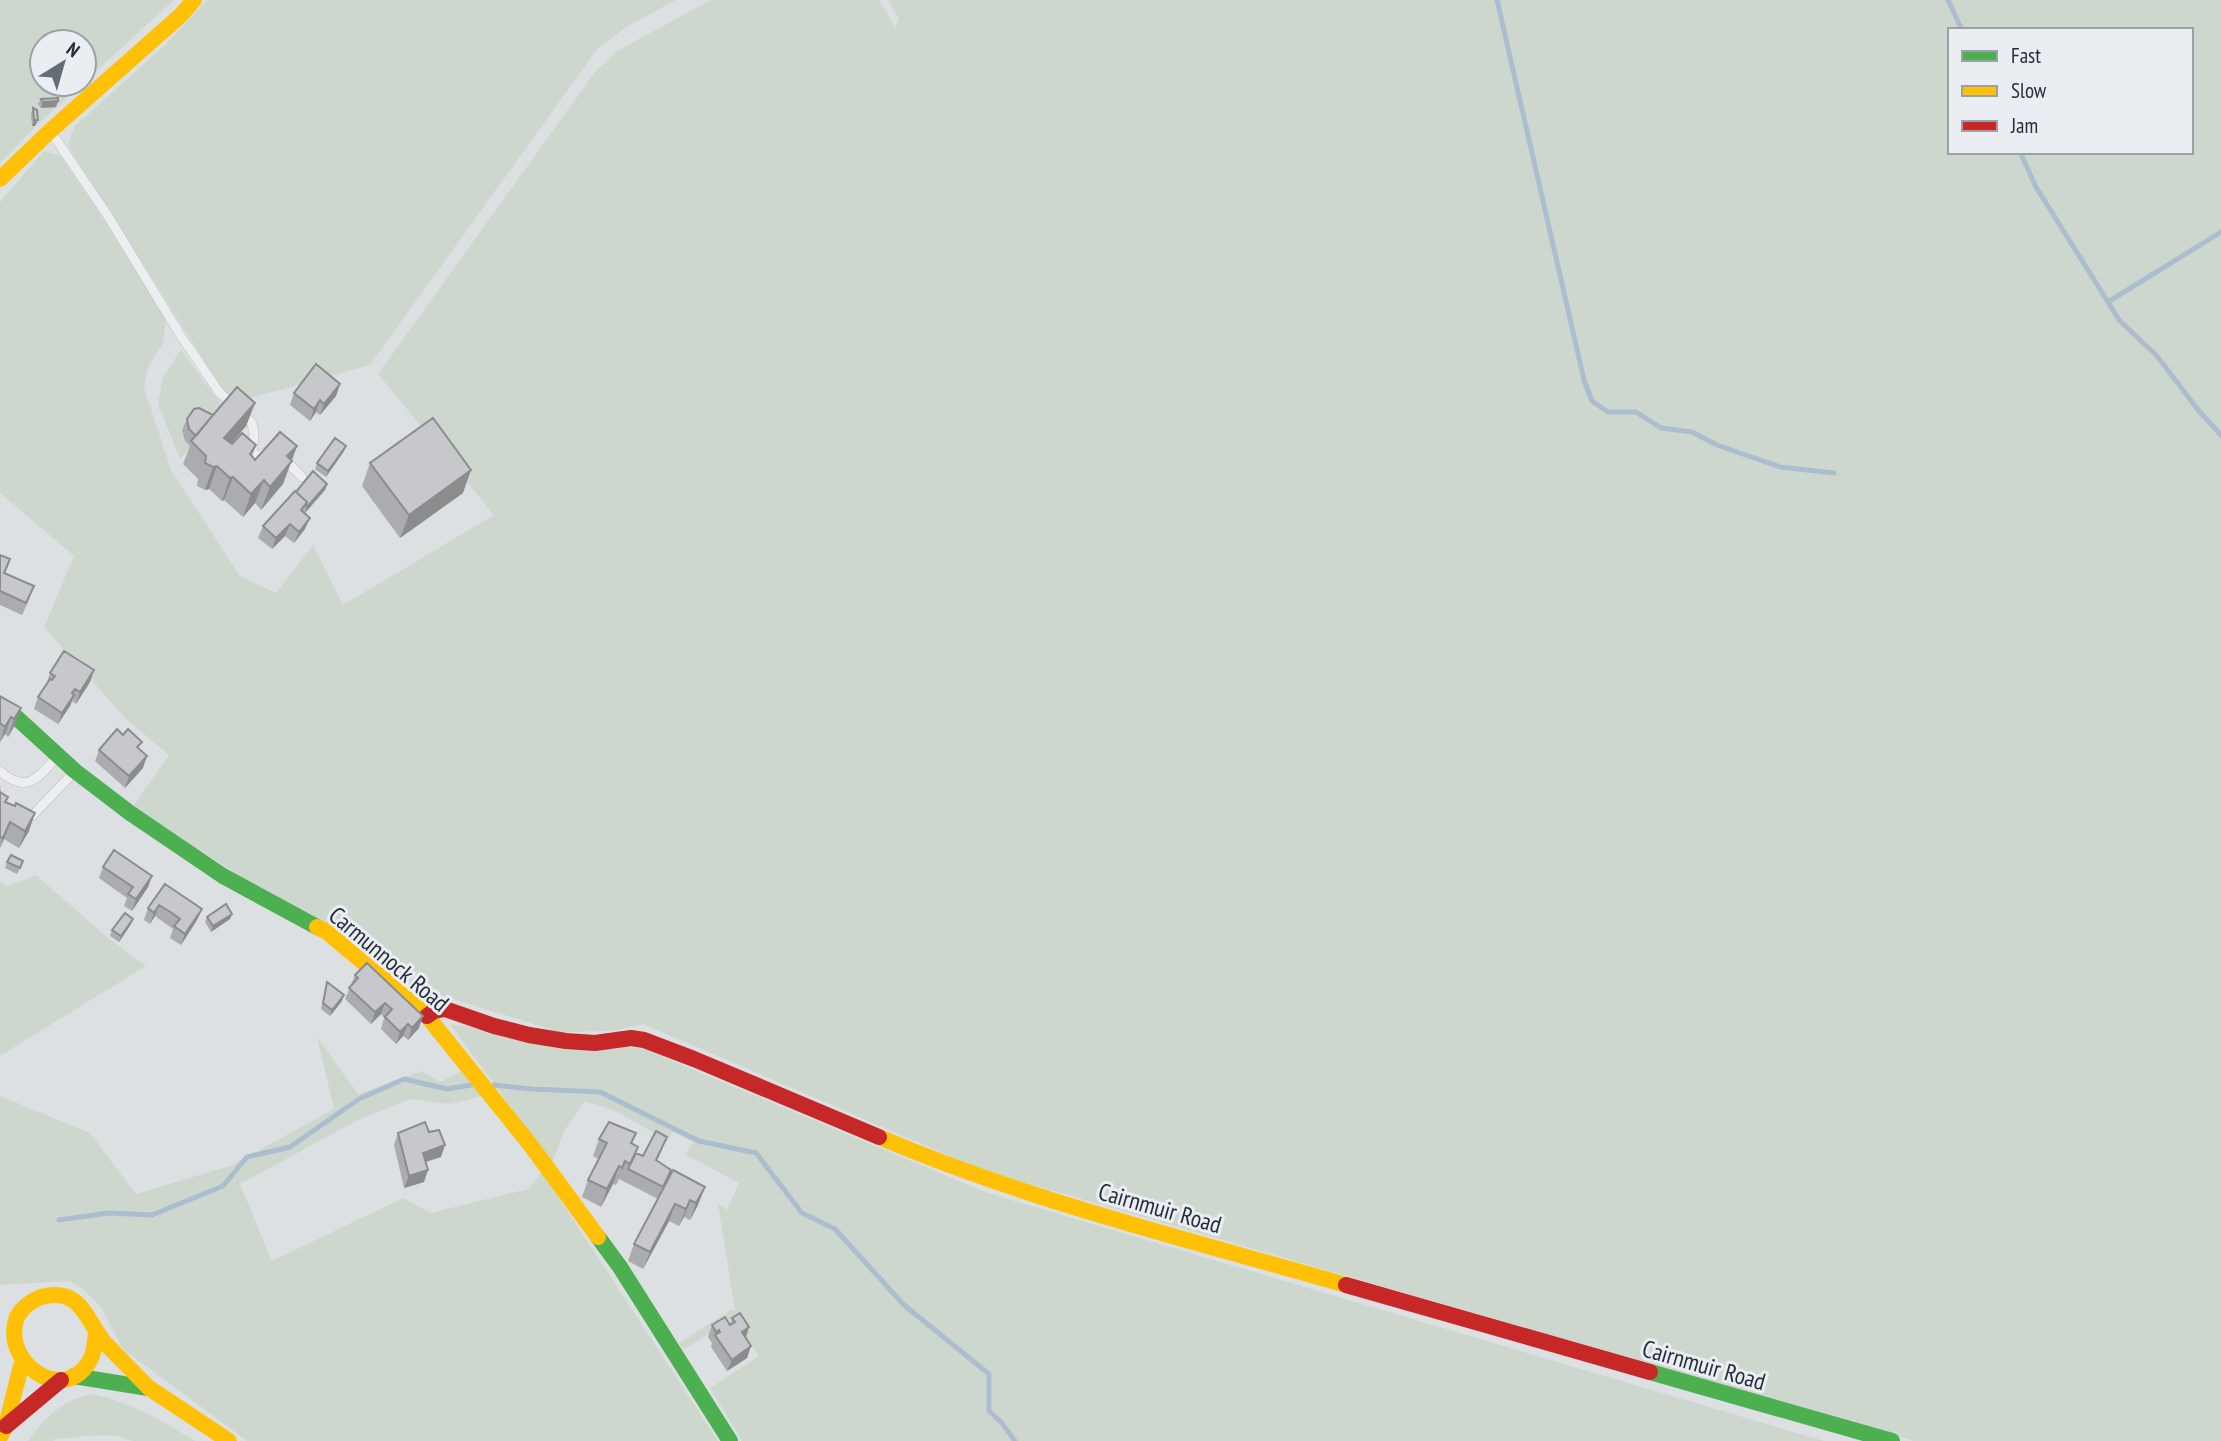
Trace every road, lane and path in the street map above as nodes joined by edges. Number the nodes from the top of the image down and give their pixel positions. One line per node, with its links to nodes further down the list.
1 (194, 0): 2 (street)
2 (50, 131): 3 (street); 4 (lane)
3 (0, 179)
4 (302, 477)
5 (0, 708): 6 (street, Carmunnock Road)
6 (57, 756): 7 (lane); 8 (street, Carmunnock Road)
7 (0, 771)
8 (75, 771): 9 (lane); 10 (street, Carmunnock Road)
9 (32, 816)
10 (427, 1016): 21 (street, Carmunnock Road); 22 (street, Cairnmuir Road)
11 (10, 1300): 12 (street)
12 (29, 1303): 13 (street); 15 (street)
13 (96, 1331): 17 (street); 18 (street)
14 (0, 1334): 15 (street)
15 (12, 1346): 16 (street)
16 (21, 1366): 17 (street); 19 (street)
17 (67, 1378): 18 (street); 19 (street)
18 (148, 1388): 20 (street)
19 (3, 1432)
20 (229, 1441)
21 (730, 1441)
22 (1892, 1441)

